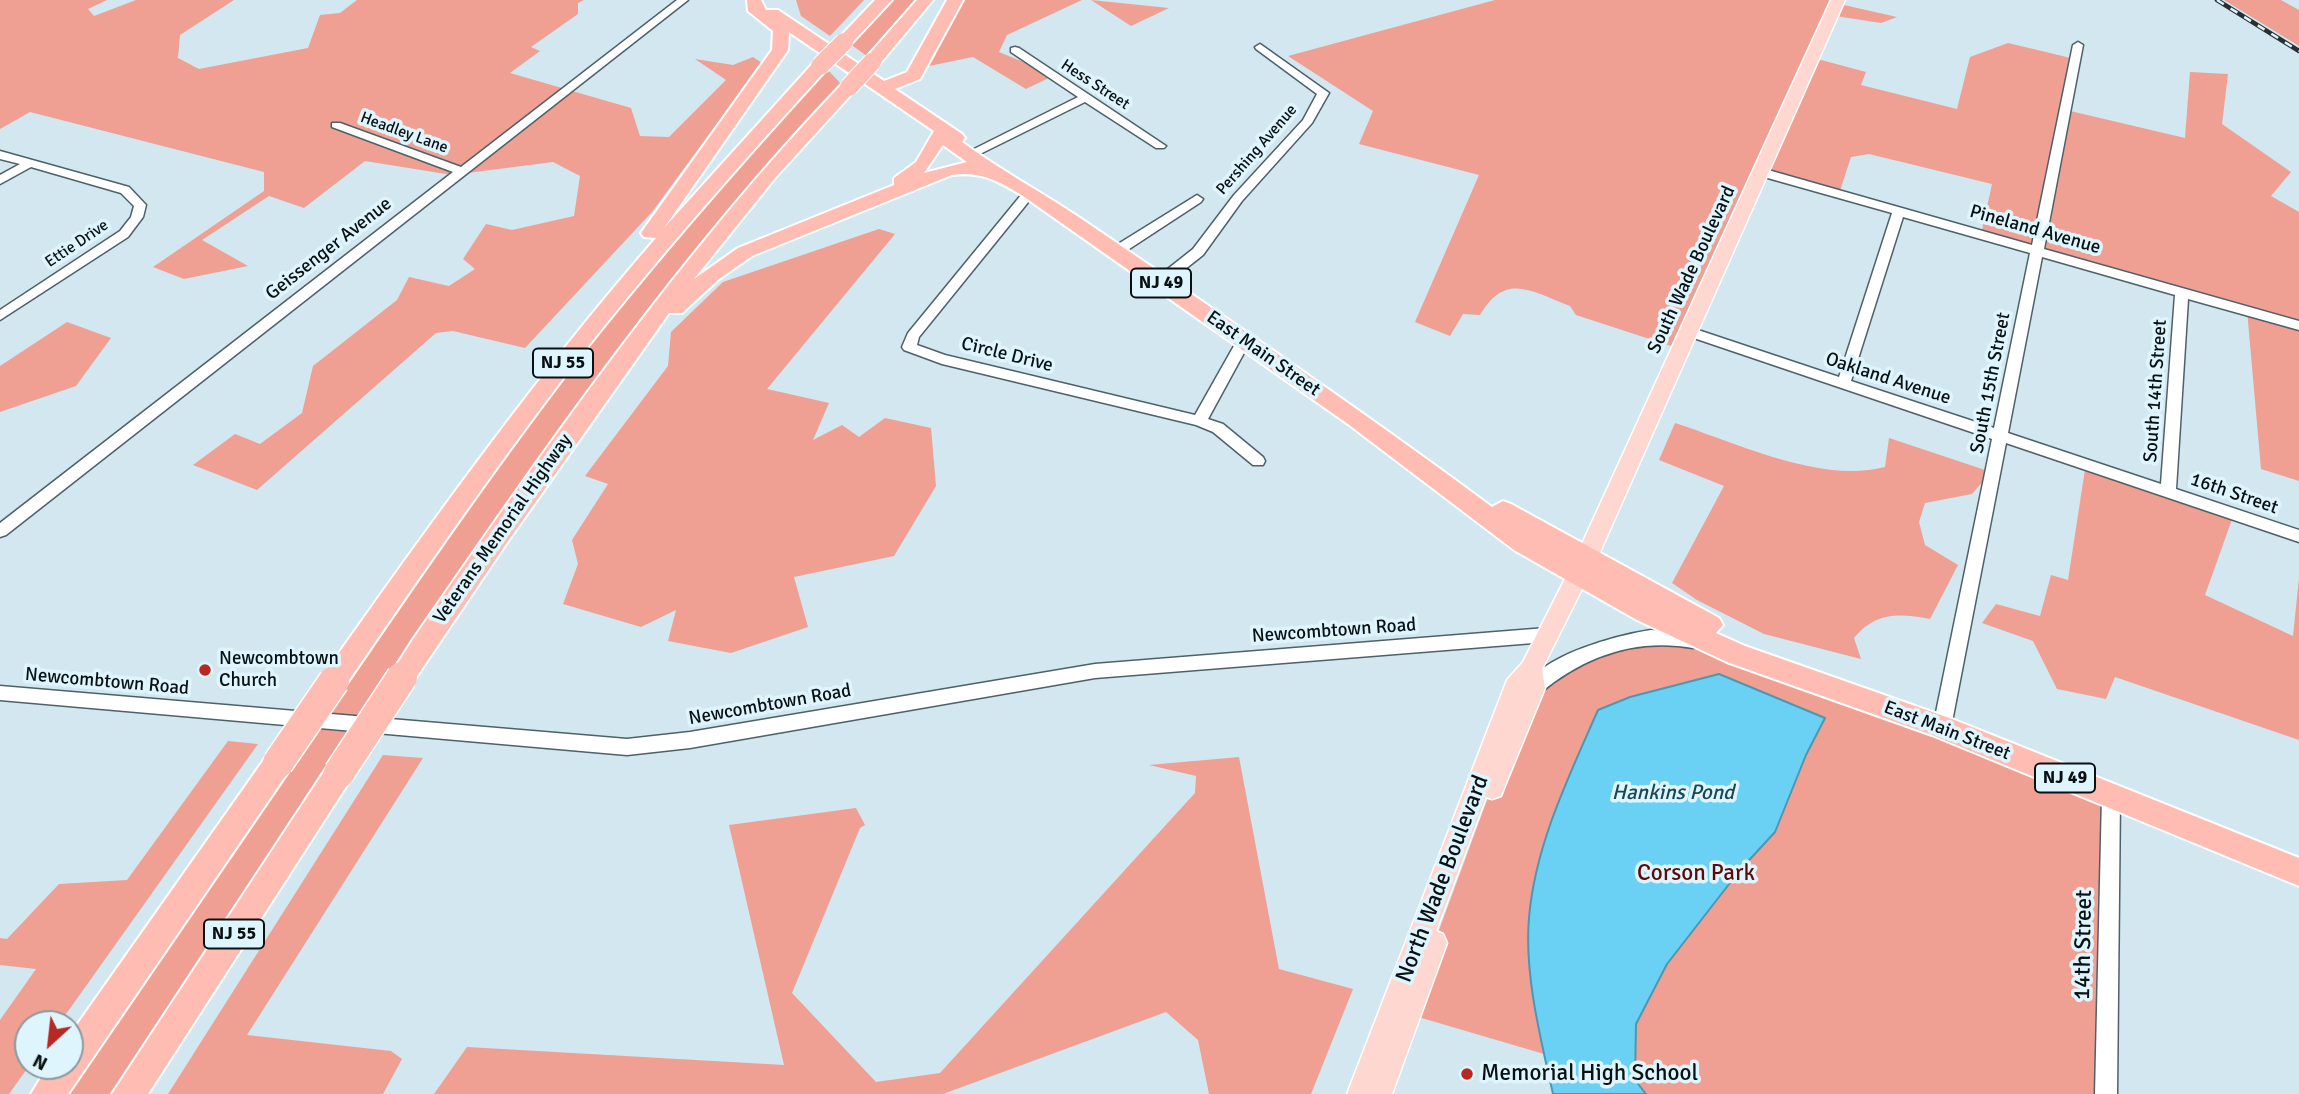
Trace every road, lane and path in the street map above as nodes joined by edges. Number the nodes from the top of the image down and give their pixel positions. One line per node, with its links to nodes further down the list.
1 (683, 0): 23 (street, Geissenger Avenue)
2 (754, 0): 13 (highway, East Main Street / NJ 49); 42 (highway)
3 (781, 0): 13 (highway)
4 (878, 0): 9 (highway)
5 (884, 0): 9 (highway, NJ 55)
6 (925, 0): 43 (highway, Veterans Memorial Highway / NJ 55, bridge)
7 (955, 0): 14 (highway)
8 (1838, 0): 24 (main road, South Wade Boulevard)
9 (863, 23): 13 (highway, NJ 55, bridge)
10 (2078, 45): 32 (street, South 15th Street)
11 (1260, 47): 33 (street, Pershing Avenue)
12 (1015, 50): 16 (street, Hess Street)
13 (819, 56): 15 (highway, East Main Street / NJ 49); 42 (highway, NJ 55)
14 (914, 75): 15 (highway); 18 (highway)
15 (880, 89): 18 (highway, East Main Street / NJ 49)
16 (1084, 98): 19 (street, Hess Street); 20 (street)
17 (335, 125): 23 (street, Headley Lane)
18 (935, 126): 20 (highway, East Main Street / NJ 49); 25 (highway, East Main Street / NJ 49); 29 (highway)
19 (1160, 146)
20 (976, 152): 25 (highway, East Main Street / NJ 49)
21 (0, 155): 22 (street, Ettie Drive)
22 (29, 164): 26 (street); 35 (street, Ettie Drive)
23 (461, 171): 47 (street, Geissenger Avenue)
24 (1761, 172): 30 (street, Pineland Avenue); 37 (main road, South Wade Boulevard)
25 (1002, 175): 27 (highway, East Main Street / NJ 49); 29 (highway)
26 (0, 180)
27 (1030, 192): 31 (highway, East Main Street / NJ 49); 40 (street, Circle Drive)
28 (1198, 199): 31 (street, Pershing Avenue)
29 (854, 206): 43 (highway)
30 (1899, 211): 32 (street, Pineland Avenue); 39 (street)
31 (1115, 251): 33 (highway, East Main Street / NJ 49)
32 (2037, 251): 34 (street, Pineland Avenue); 41 (street, South 15th Street)
33 (1160, 282): 38 (highway, East Main Street / NJ 49)
34 (2182, 292): 36 (street, Pineland Avenue); 46 (street, South 14th Street)
35 (0, 316)
36 (2299, 326)
37 (1687, 331): 39 (street, Oakland Avenue); 49 (main road, South Wade Boulevard)
38 (1244, 340): 40 (street); 49 (highway, East Main Street / NJ 49)
39 (1843, 385): 41 (street, Oakland Avenue)
40 (1199, 421): 44 (street)
41 (2000, 436): 45 (street, Oakland Avenue); 55 (street, South 15th Street)
42 (498, 449): 58 (highway, NJ 55, bridge)
43 (555, 455): 59 (highway, Veterans Memorial Highway / NJ 55, bridge)
44 (1258, 461)
45 (2117, 475): 46 (street, 16th Street)
46 (2168, 492): 48 (street, 16th Street)
47 (0, 531)
48 (2299, 536)
49 (1582, 567): 50 (main road, North Wade Boulevard); 51 (highway, East Main Street / NJ 49); 53 (highway, East Main Street / NJ 49)
50 (1546, 635): 52 (main road, North Wade Boulevard); 54 (street, Newcombtown Road)
51 (1736, 654): 52 (street); 53 (highway, East Main Street / NJ 49)
52 (1533, 679): 60 (main road, North Wade Boulevard); 61 (main road, North Wade Boulevard)
53 (1829, 686): 55 (highway, East Main Street / NJ 49)
54 (0, 693)
55 (1942, 727): 56 (highway, East Main Street / NJ 49)
56 (2111, 796): 57 (highway, East Main Street / NJ 49); 62 (street, 14th Street)
57 (2299, 872)
58 (84, 1042)
59 (129, 1094)
60 (1362, 1094)
61 (1378, 1094)
62 (2106, 1094)

